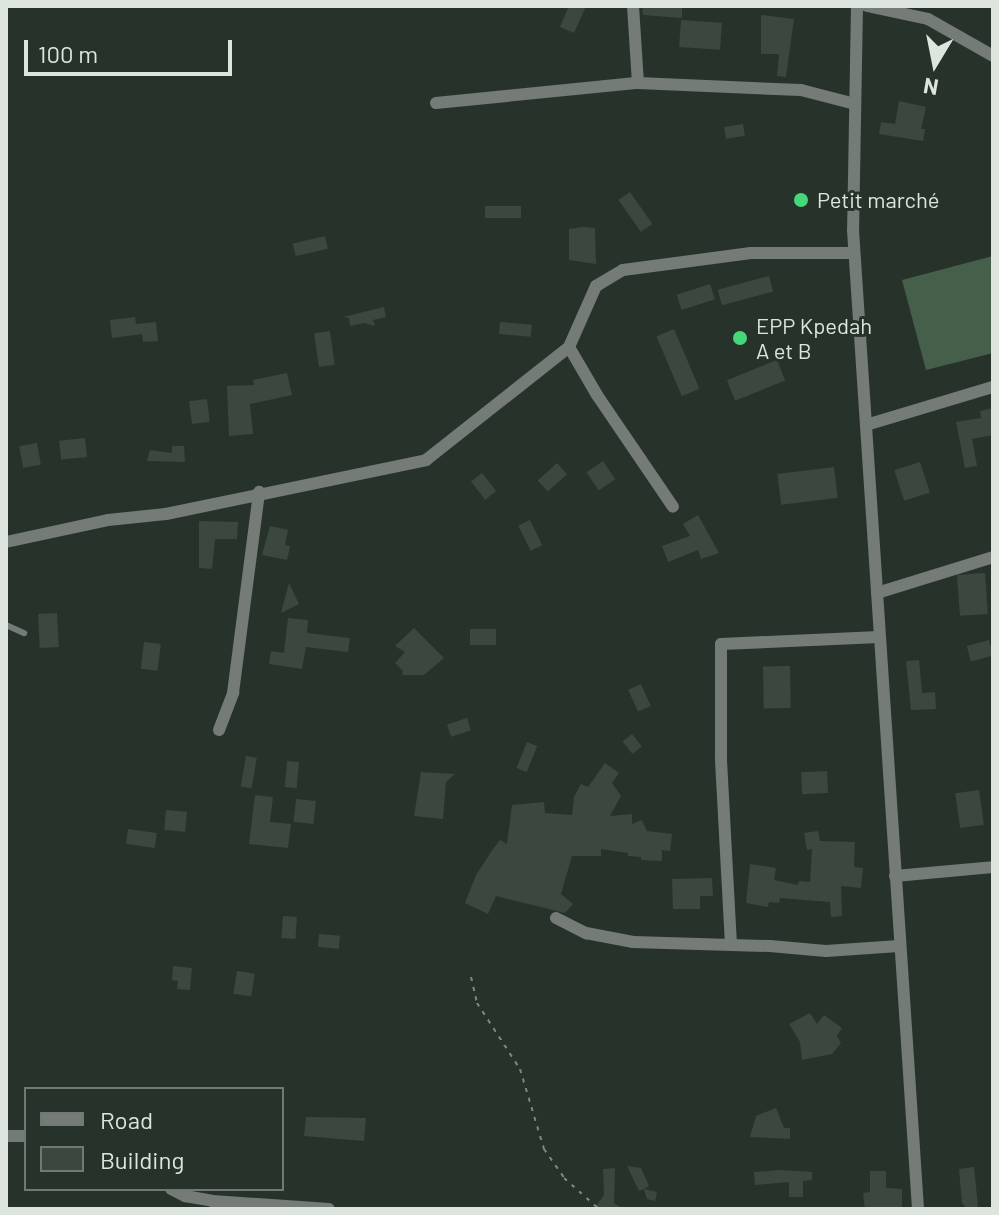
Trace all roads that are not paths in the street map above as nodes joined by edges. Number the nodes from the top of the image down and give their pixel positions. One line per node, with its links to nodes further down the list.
1 (633, 6): 5 (street)
2 (857, 6): 7 (street)
3 (867, 6): 4 (street)
4 (993, 57)
5 (638, 83): 6 (street); 7 (street)
6 (436, 103)
7 (855, 104): 8 (street)
8 (854, 253): 9 (street); 11 (street)
9 (569, 347): 12 (street); 13 (street)
10 (993, 387): 11 (street)
11 (866, 425): 16 (street)
12 (259, 492): 14 (street); 20 (street)
13 (673, 507)
14 (6, 542)
15 (993, 557): 16 (street)
16 (877, 593): 19 (street)
17 (6, 625): 18 (lane)
18 (24, 633)
19 (879, 637): 22 (street); 24 (street)
20 (219, 730)
21 (993, 867): 22 (street)
22 (895, 876): 25 (street)
23 (556, 918): 24 (street)
24 (731, 945): 25 (street)
25 (899, 946): 28 (street)
26 (175, 1191): 27 (street)
27 (329, 1209)
28 (918, 1209)

